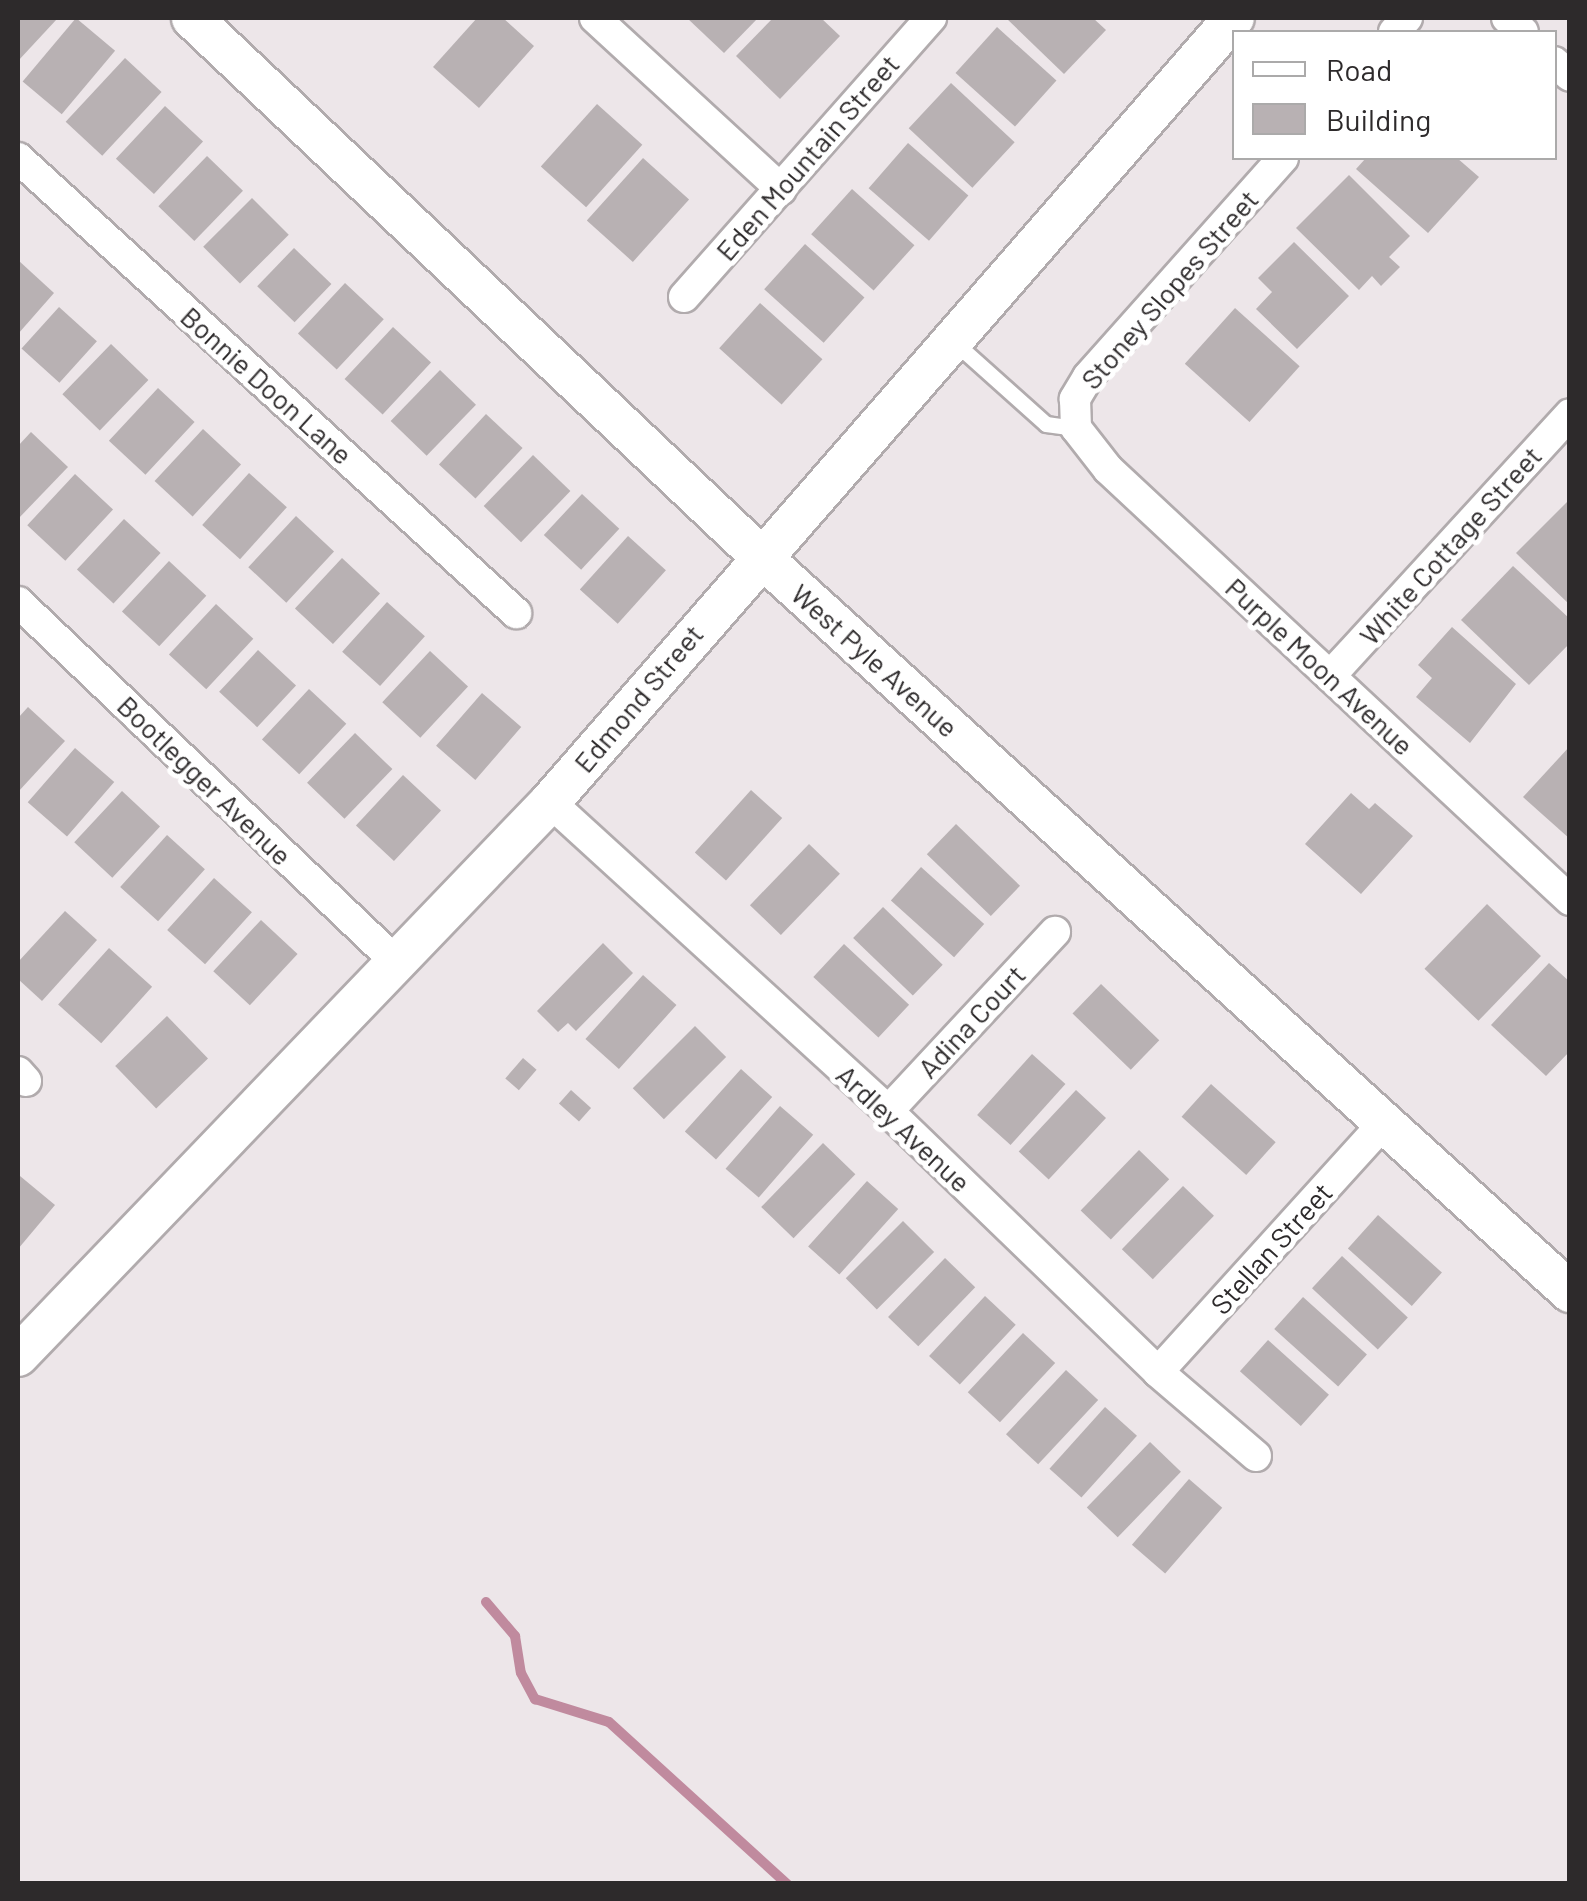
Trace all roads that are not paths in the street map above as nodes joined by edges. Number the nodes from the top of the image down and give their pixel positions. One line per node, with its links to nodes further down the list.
1 (192, 18): 12 (street, West Pyle Avenue)
2 (595, 18): 7 (street)
3 (930, 18): 7 (street, Eden Mountain Street)
4 (1234, 18): 9 (street, Edmond Street)
5 (18, 158): 14 (street, Bonnie Doon Lane)
6 (1281, 160): 11 (street, Stoney Slopes Street)
7 (781, 188): 8 (street, Eden Mountain Street)
8 (684, 297)
9 (950, 338): 11 (lane); 12 (street, Edmond Street)
10 (1570, 414): 15 (street, White Cottage Street)
11 (1076, 428): 15 (street, Purple Moon Avenue)
12 (760, 555): 16 (street, Edmond Street); 21 (street, West Pyle Avenue)
13 (18, 602): 19 (street, Bootlegger Avenue)
14 (516, 613)
15 (1330, 676): 17 (street, Purple Moon Avenue)
16 (550, 802): 19 (street, Edmond Street); 20 (street, Ardley Avenue)
17 (1570, 900)
18 (1055, 932): 20 (street, Adina Court)
19 (392, 959): 23 (street, Edmond Street)
20 (888, 1111): 24 (street, Ardley Avenue)
21 (1384, 1123): 22 (street, West Pyle Avenue); 24 (street, Stellan Street)
22 (1570, 1292)
23 (18, 1356)
24 (1158, 1372): 25 (street, Ardley Avenue)
25 (1256, 1456)

